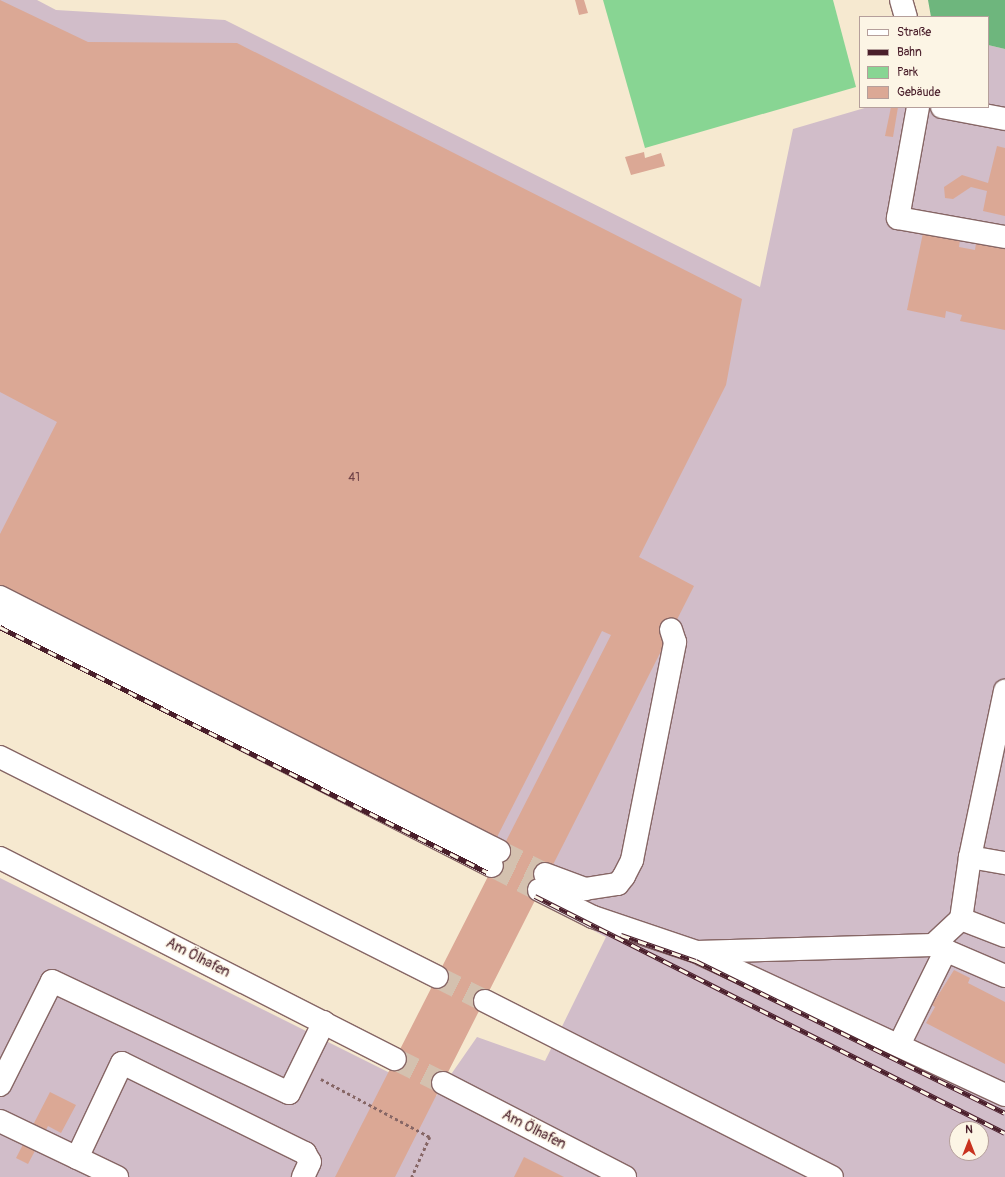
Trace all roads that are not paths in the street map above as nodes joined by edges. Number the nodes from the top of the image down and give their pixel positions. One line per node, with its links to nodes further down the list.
1 (900, 0): 2 (street)
2 (906, 16)
3 (918, 108): 6 (street)
4 (947, 108): 5 (street)
5 (1005, 120)
6 (1005, 237)
7 (0, 597): 8 (street)
8 (0, 615)
9 (672, 630): 18 (street)
10 (1005, 692): 12 (street)
11 (0, 757): 20 (street)
12 (970, 857): 14 (street); 15 (street)
13 (0, 858): 22 (street, Am Ölhafen)
14 (1005, 864)
15 (961, 919): 16 (street); 17 (street)
16 (1005, 936)
17 (939, 947): 18 (street); 19 (street); 23 (street)
18 (697, 952): 23 (street)
19 (1005, 976)
20 (437, 977)
21 (485, 1001): 33 (street)
22 (324, 1022): 24 (street, Am Ölhafen); 26 (street)
23 (899, 1045): 27 (street)
24 (396, 1059)
25 (443, 1083): 32 (street, Am Ölhafen)
26 (0, 1085)
27 (1005, 1095)
28 (0, 1121): 29 (street)
29 (77, 1158): 30 (street); 31 (street)
30 (117, 1177)
31 (303, 1177)
32 (625, 1177)
33 (832, 1177)

